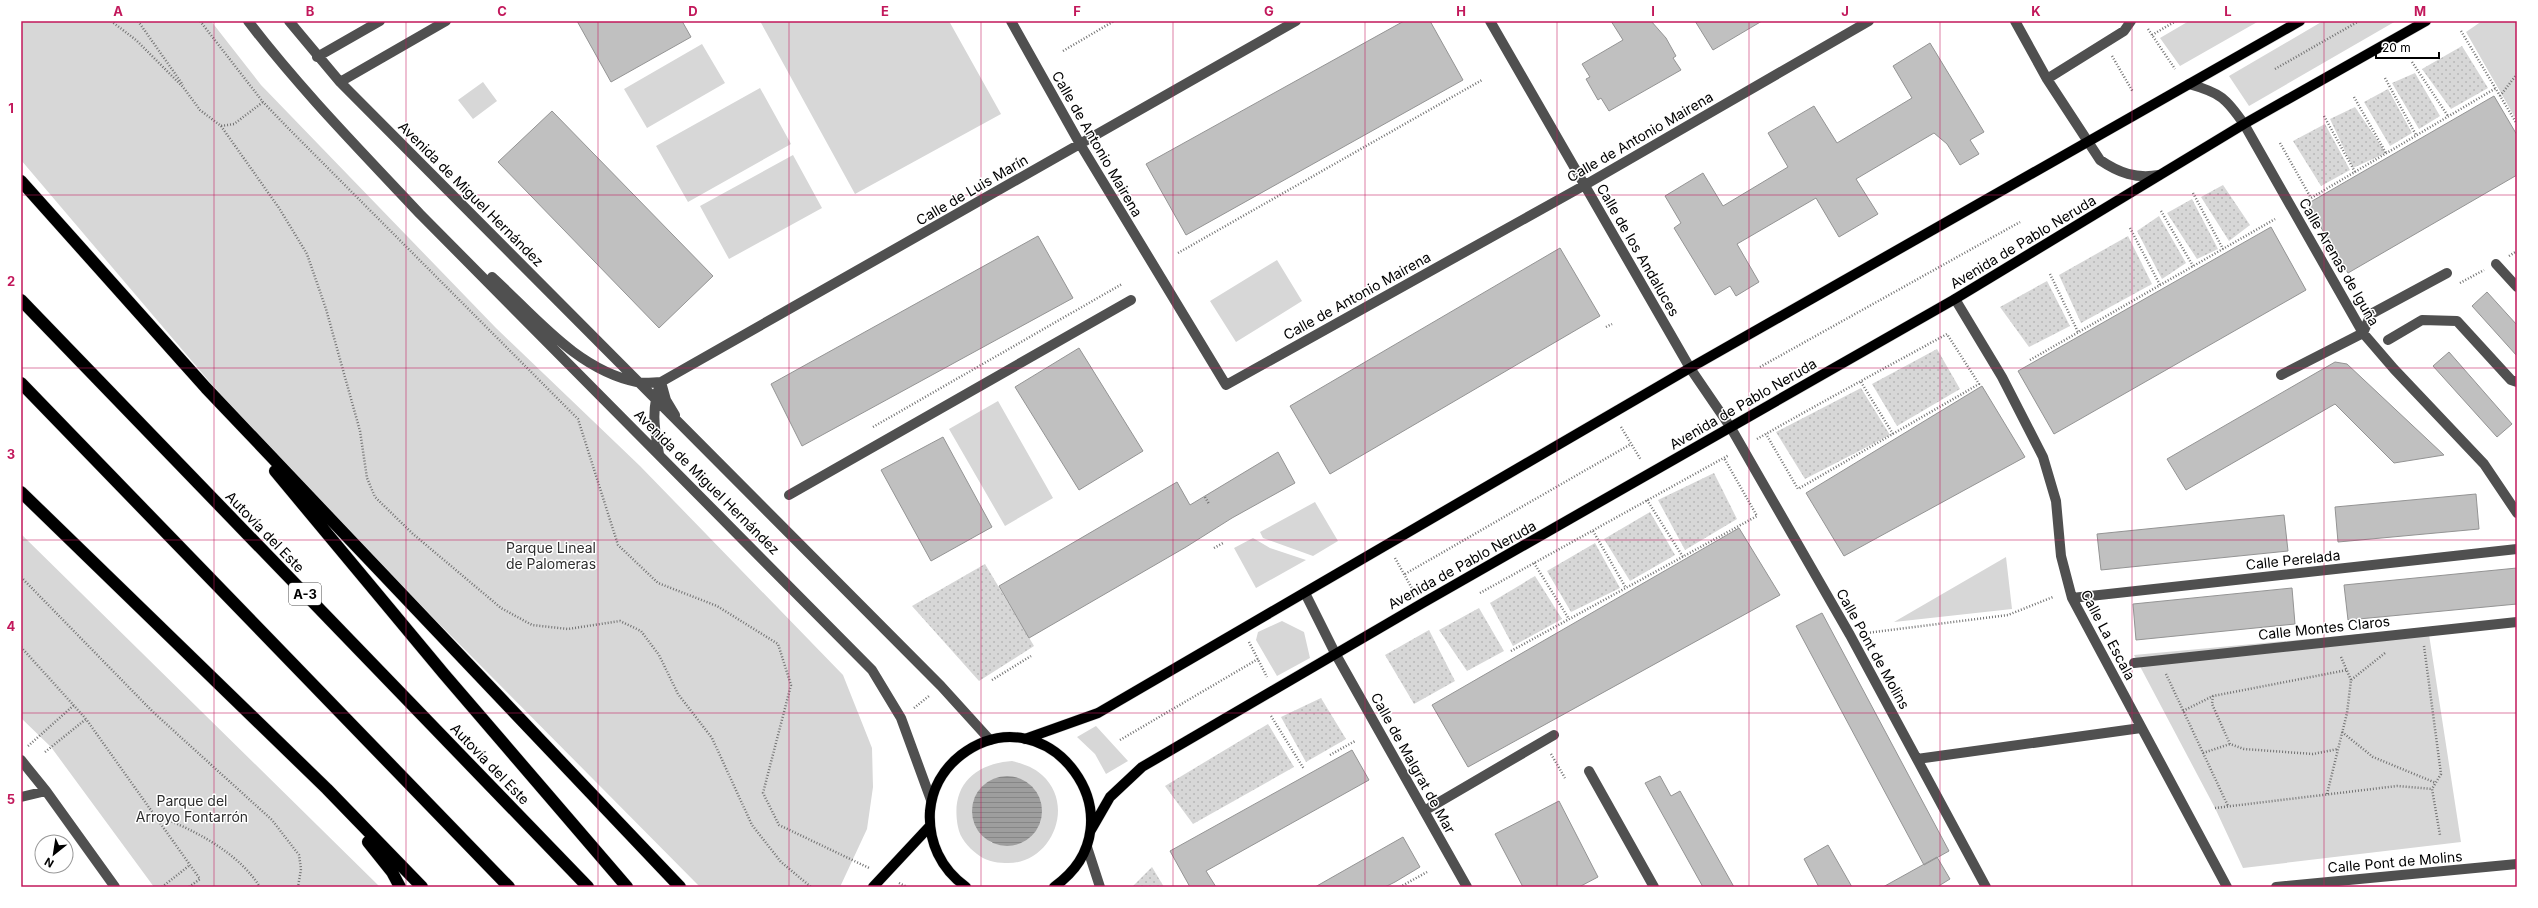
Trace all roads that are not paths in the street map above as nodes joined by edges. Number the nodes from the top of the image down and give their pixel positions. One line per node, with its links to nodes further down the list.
1 (248, 21): 23 (street, Avenida de Miguel Hernández)
2 (289, 21): 13 (street, Avenida de Miguel Hernández)
3 (380, 21): 13 (street)
4 (446, 21): 15 (street)
5 (1011, 21): 19 (street, Calle de Antonio Mairena)
6 (1296, 21): 19 (street, Calle de Luis Marín)
7 (1490, 21): 22 (street, Calle de los Andaluces)
8 (1870, 21): 22 (street, Calle de Antonio Mairena)
9 (2015, 21): 14 (street)
10 (2131, 21): 14 (street)
11 (2300, 21): 16 (main road)
12 (2426, 21): 17 (main road, Avenida de Pablo Neruda)
13 (317, 57): 15 (street, Avenida de Miguel Hernández)
14 (2047, 78): 18 (street)
15 (340, 82): 32 (street, Avenida de Miguel Hernández)
16 (2189, 84): 17 (street, Calle Arenas de Iguña); 18 (main road)
17 (2244, 124): 20 (main road, Avenida de Pablo Neruda); 30 (street, Calle Arenas de Iguña)
18 (2086, 143): 20 (street); 33 (main road)
19 (1080, 144): 22 (street, Calle de Antonio Mairena); 35 (street, Calle de Luis Marín)
20 (2161, 175): 27 (main road, Avenida de Pablo Neruda)
21 (21, 181): 39 (highway)
22 (1585, 185): 33 (street, Calle de los Andaluces)
23 (420, 214): 38 (street, Avenida de Miguel Hernández); 43 (street, Avenida de Miguel Hernández)
24 (2496, 264): 26 (street)
25 (2447, 273): 30 (street)
26 (2517, 287)
27 (1955, 299): 41 (main road, Avenida de Pablo Neruda); 49 (street, Calle La Escala)
28 (21, 300): 73 (highway, Autovía del Este / A-3)
29 (1131, 300): 45 (street)
30 (2363, 333): 34 (street); 46 (street, Calle Arenas de Iguña)
31 (2388, 340): 36 (street)
32 (615, 360): 35 (street); 38 (street, Avenida de Miguel Hernández)
33 (1690, 368): 41 (street, Calle de los Andaluces); 48 (main road)
34 (2281, 375)
35 (661, 382): 38 (street); 40 (street); 42 (street)
36 (2517, 382)
37 (21, 383): 72 (highway)
38 (638, 383): 40 (street, Avenida de Miguel Hernández)
39 (206, 388): 74 (highway); 75 (highway)
40 (654, 399): 42 (street, Avenida de Miguel Hernández); 43 (street)
41 (1731, 428): 51 (main road, Avenida de Pablo Neruda); 57 (street, Calle Pont de Molins)
42 (683, 429): 56 (street, Avenida de Miguel Hernández)
43 (659, 454): 63 (street, Avenida de Miguel Hernández)
44 (21, 492): 60 (highway)
45 (789, 495)
46 (2517, 513)
47 (2517, 549): 49 (street, Calle Perelada)
48 (1305, 593): 51 (street, Calle de Malgrat de Mar); 55 (main road)
49 (2072, 598): 53 (street, Calle La Escala)
50 (2517, 622): 52 (street, Calle Montes Claros)
51 (1335, 653): 64 (street, Calle de Malgrat de Mar); 66 (main road, Avenida de Pablo Neruda)
52 (2134, 663)
53 (2141, 728): 57 (street); 83 (street, Calle La Escala)
54 (1554, 735): 64 (street)
55 (1025, 739): 56 (main road); 66 (main road)
56 (990, 740): 63 (main road)
57 (1918, 759): 82 (street, Calle Pont de Molins)
58 (21, 760): 61 (street)
59 (1589, 771): 81 (street)
60 (326, 789): 70 (highway); 71 (highway)
61 (46, 791): 62 (street); 69 (street)
62 (21, 797)
63 (931, 800): 65 (main road)
64 (1424, 811): 80 (street, Calle de Malgrat de Mar)
65 (929, 826): 76 (main road); 77 (main road)
66 (1091, 830): 67 (main road)
67 (1086, 847): 78 (main road); 79 (street)
68 (2517, 864): 84 (street, Calle Pont de Molins)
69 (115, 887)
70 (400, 887)
71 (422, 887)
72 (509, 887)
73 (588, 887)
74 (627, 887)
75 (680, 887)
76 (873, 887)
77 (966, 887)
78 (1054, 887)
79 (1100, 887)
80 (1467, 887)
81 (1654, 887)
82 (1986, 887)
83 (2227, 887)
84 (2276, 887)

